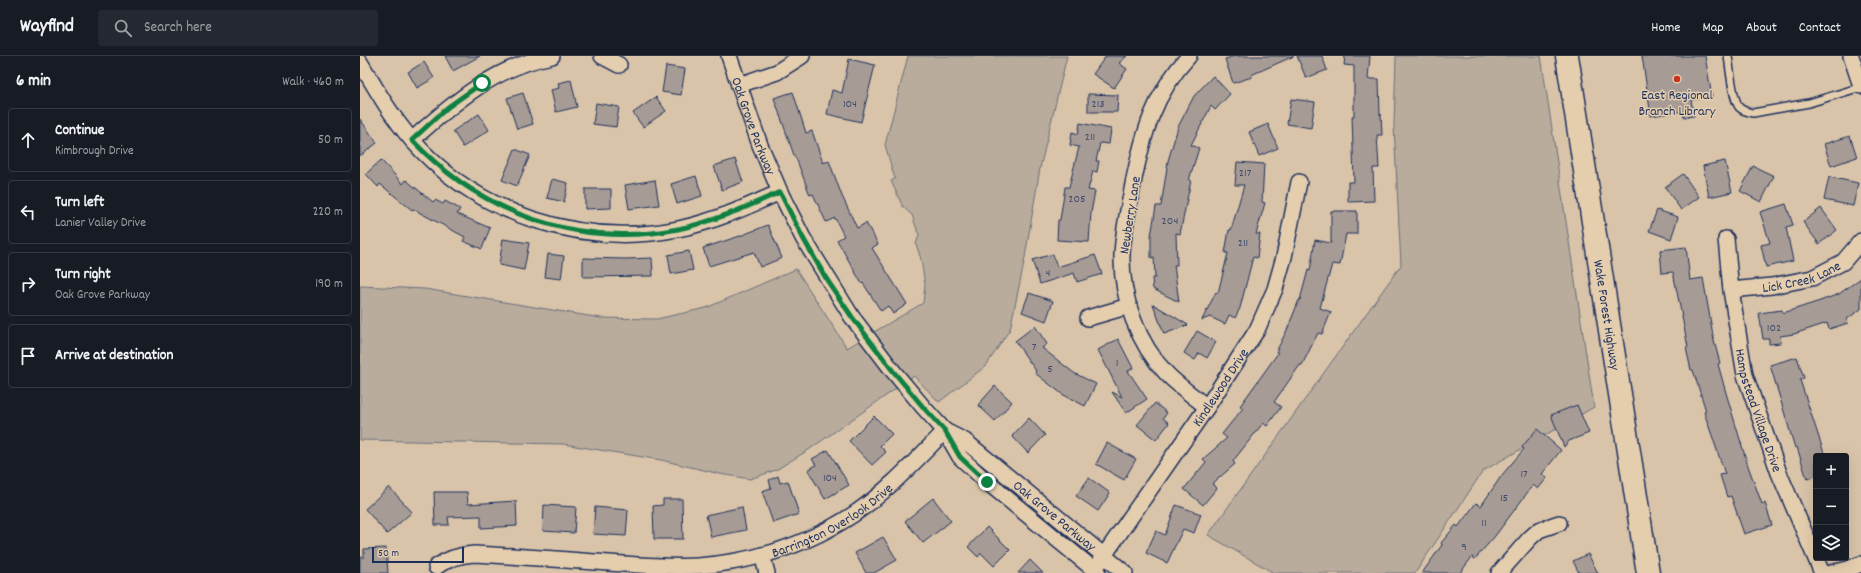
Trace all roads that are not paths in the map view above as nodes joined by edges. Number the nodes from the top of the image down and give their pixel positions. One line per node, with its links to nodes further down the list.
1 (552, 56): 13 (street)
2 (602, 56): 10 (street)
3 (729, 56): 11 (street, Oak Grove Parkway)
4 (802, 56): 11 (street)
5 (1190, 56): 19 (street, Newberry Lane)
6 (1567, 56): 33 (highway, Wake Forest Highway)
7 (1728, 56): 12 (lane)
8 (1851, 56): 12 (street)
9 (360, 62): 13 (street)
10 (619, 64)
11 (739, 85): 15 (street, Oak Grove Parkway)
12 (1861, 86)
13 (412, 140): 15 (street)
14 (1299, 182): 21 (street, Kindlewood Drive)
15 (780, 192): 22 (street, Oak Grove Parkway)
16 (1726, 239): 18 (street, Hampstead Village Drive)
17 (1861, 241): 18 (street, Lick Creek Lane)
18 (1731, 290): 34 (street, Hampstead Village Drive)
19 (1129, 306): 20 (street); 21 (street, Newberry Lane)
20 (1088, 318)
21 (1207, 407): 25 (street, Kindlewood Drive)
22 (945, 431): 24 (street, Barrington Overlook Drive); 25 (street, Oak Grove Parkway); 29 (street, Oak Grove Parkway)
23 (1559, 523): 32 (street)
24 (762, 556): 27 (street, Barrington Overlook Drive); 30 (street)
25 (1105, 557): 29 (street, Kindlewood Drive); 31 (street, Oak Grove Parkway)
26 (436, 567): 27 (street, Barrington Overlook Drive)
27 (624, 568)
28 (1851, 569): 35 (street)
29 (1096, 572)
30 (767, 573)
31 (1125, 573)
32 (1499, 573)
33 (1648, 573)
34 (1822, 573)
35 (1831, 573)

